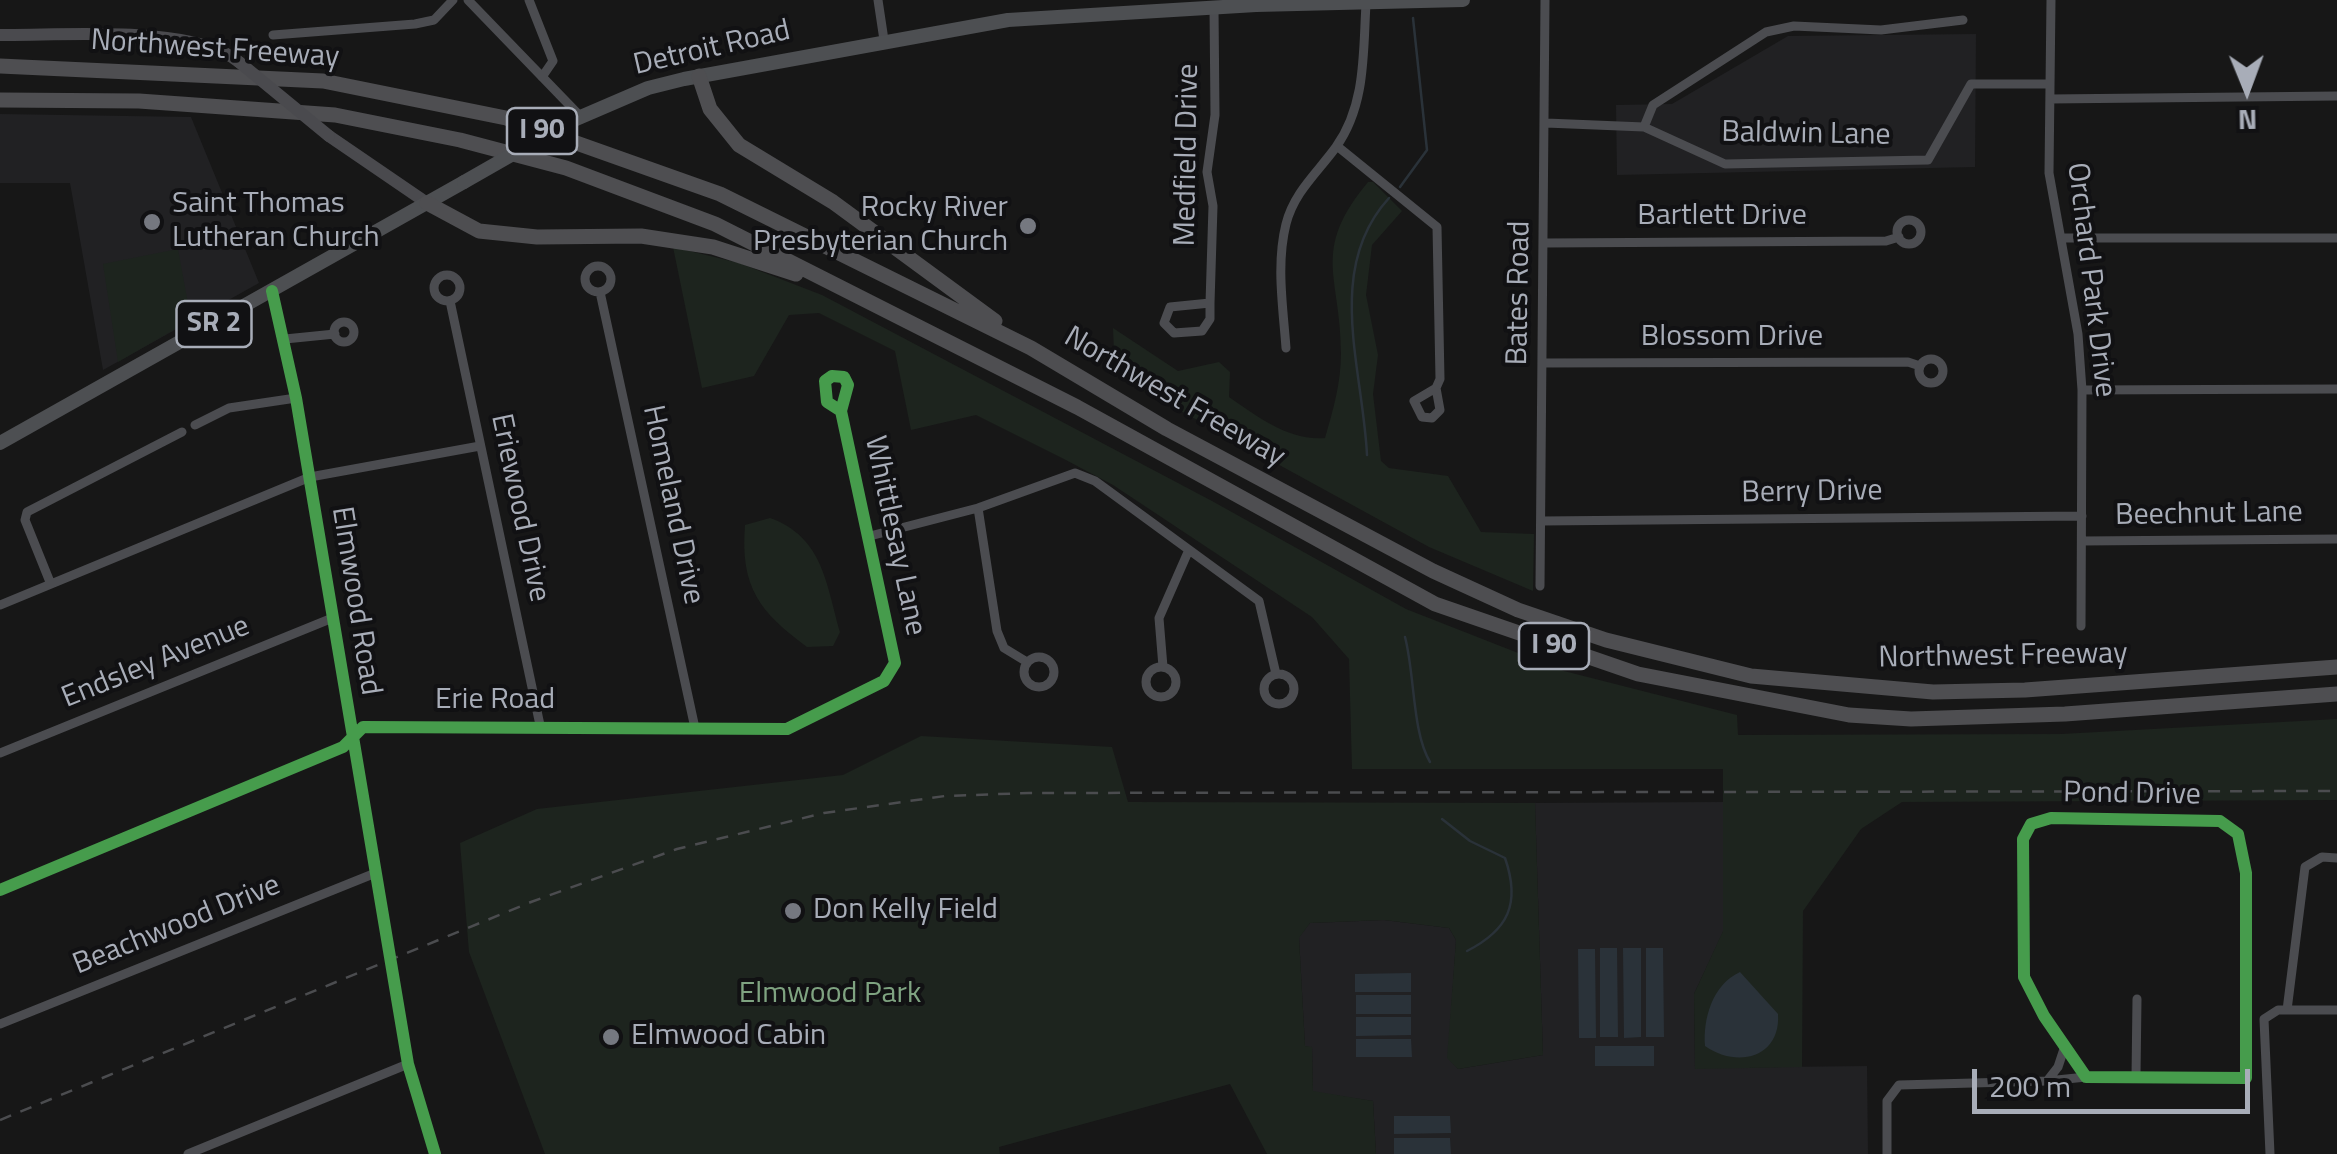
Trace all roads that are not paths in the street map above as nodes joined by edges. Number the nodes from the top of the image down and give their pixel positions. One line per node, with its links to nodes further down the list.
1 (453, 0): 11 (street)
2 (468, 0): 16 (street)
3 (528, 0): 16 (street)
4 (878, 0): 13 (street)
5 (1463, 0): 8 (main road, Detroit Road)
6 (1545, 0): 22 (street, Bates Road)
7 (2051, 0): 17 (street, Orchard Park Drive)
8 (1366, 4): 9 (main road, Detroit Road); 24 (street)
9 (1214, 8): 13 (main road, Detroit Road); 34 (street, Medfield Drive)
10 (1963, 20): 23 (street)
11 (273, 35)
12 (0, 36): 25 (main road, bridge)
13 (884, 40): 15 (main road, Detroit Road)
14 (0, 66): 37 (highway, Northwest Freeway / I 90)
15 (698, 76): 21 (main road, Detroit Road / SR 2); 37 (highway)
16 (542, 77): 21 (street)
17 (2050, 84): 19 (street, Orchard Park Drive); 23 (street, Baldwin Lane)
18 (2337, 96): 19 (street)
19 (2050, 99): 27 (street, Orchard Park Drive)
20 (0, 100): 30 (highway, Northwest Freeway / I 90)
21 (575, 119): 25 (main road, Detroit Road / SR 2, bridge)
22 (1546, 124): 23 (street, Baldwin Lane); 29 (street, Bates Road)
23 (1644, 127)
24 (1337, 146): 38 (street); 41 (street)
25 (427, 203): 30 (highway); 31 (main road, Detroit Road / SR 2)
26 (1899, 237): 29 (street, Bartlett Drive)
27 (2062, 238): 28 (street); 43 (street, Orchard Park Drive)
28 (2337, 238)
29 (1546, 242): 39 (street, Bates Road)
30 (846, 290): 67 (highway, Northwest Freeway / I 90)
31 (272, 291): 36 (street, Elmwood Road); 48 (main road, Detroit Road / SR 2)
32 (600, 292): 69 (street, Homeland Drive)
33 (450, 301): 49 (street, Eriewood Drive)
34 (1210, 303): 34 (street)
35 (335, 334): 36 (street)
36 (285, 339): 44 (street, Elmwood Road)
37 (1031, 348): 65 (highway, Northwest Freeway / I 90)
38 (1286, 348)
39 (1543, 363): 40 (street, Blossom Drive); 53 (street, Bates Road)
40 (1920, 366)
41 (1436, 388)
42 (2337, 388): 43 (street)
43 (2082, 390): 52 (street, Orchard Park Drive)
44 (296, 398): 46 (street); 50 (street, Elmwood Road)
45 (841, 410): 54 (street, Whittlesay Lane)
46 (195, 425)
47 (182, 432): 58 (street)
48 (0, 443)
49 (480, 446): 50 (street); 68 (street, Eriewood Drive)
50 (310, 477): 58 (street); 61 (street, Elmwood Road)
51 (978, 508): 54 (street); 57 (street); 63 (street)
52 (2082, 516): 53 (street, Berry Drive); 56 (street, Orchard Park Drive)
53 (1542, 521): 59 (street, Bates Road)
54 (870, 536): 70 (street, Whittlesay Lane)
55 (2337, 538): 56 (street, Beechnut Lane)
56 (2082, 541): 62 (street, Orchard Park Drive)
57 (1188, 552): 64 (street); 66 (street)
58 (50, 582): 60 (street)
59 (1540, 586)
60 (0, 605)
61 (330, 619): 71 (street, Elmwood Road); 72 (street, Endsley Avenue)
62 (2082, 626)
63 (1027, 662)
64 (1163, 667)
65 (2337, 667)
66 (1276, 674)
67 (2337, 694)
68 (540, 726): 69 (street, Erie Road); 71 (street, Erie Road)
69 (694, 728): 70 (street, Erie Road)
70 (787, 730)
71 (353, 736): 74 (street, Elmwood Road); 75 (street, Erie Road)
72 (0, 753)
73 (2337, 858): 77 (street)
74 (373, 874): 79 (street, Beachwood Drive); 81 (street, Elmwood Road)
75 (0, 890)
76 (2137, 999): 82 (street)
77 (2288, 1010): 78 (street); 88 (street)
78 (2337, 1010)
79 (0, 1024)
80 (2065, 1046): 82 (street, Pond Drive); 83 (street, Pond Drive); 84 (street)
81 (408, 1064): 85 (street); 86 (street, Elmwood Road)
82 (2136, 1076): 83 (street, Pond Drive)
83 (2086, 1077): 84 (street)
84 (2047, 1081): 87 (street)
85 (188, 1154)
86 (435, 1154)
87 (1887, 1154)
88 (2270, 1154)

